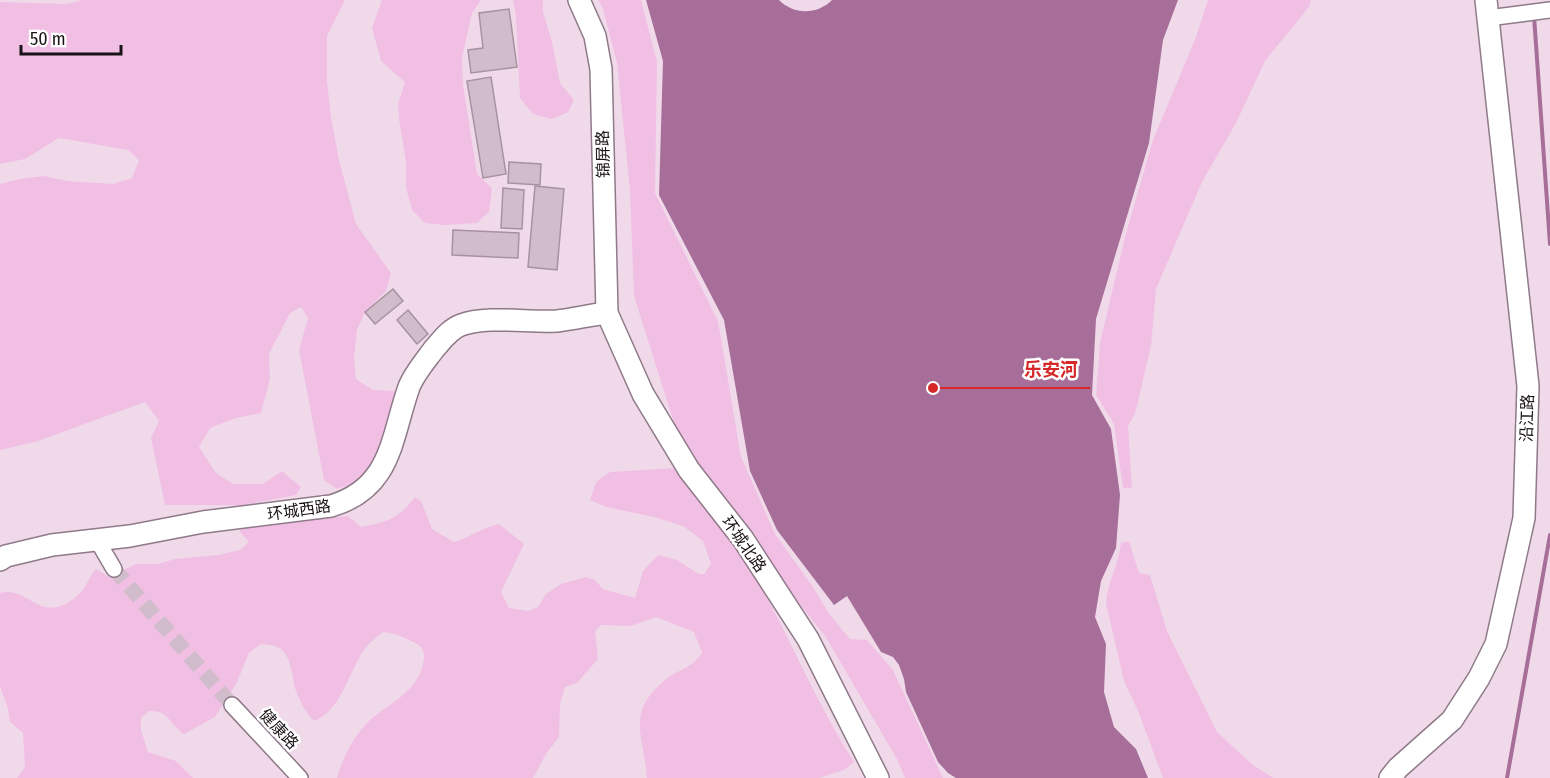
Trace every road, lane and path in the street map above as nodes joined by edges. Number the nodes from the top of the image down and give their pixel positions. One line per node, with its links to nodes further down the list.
1 (579, 0): 4 (street, 锦屏路)
2 (1487, 9): 3 (street); 11 (street, 沿江路)
3 (1550, 10)
4 (607, 313): 5 (street, 环城西路); 10 (street, 环城北路)
5 (97, 540): 6 (street, 环城西路); 7 (street)
6 (0, 560)
7 (114, 569)
8 (232, 705): 9 (street, 健康路)
9 (300, 778)
10 (878, 778)
11 (1390, 778)

